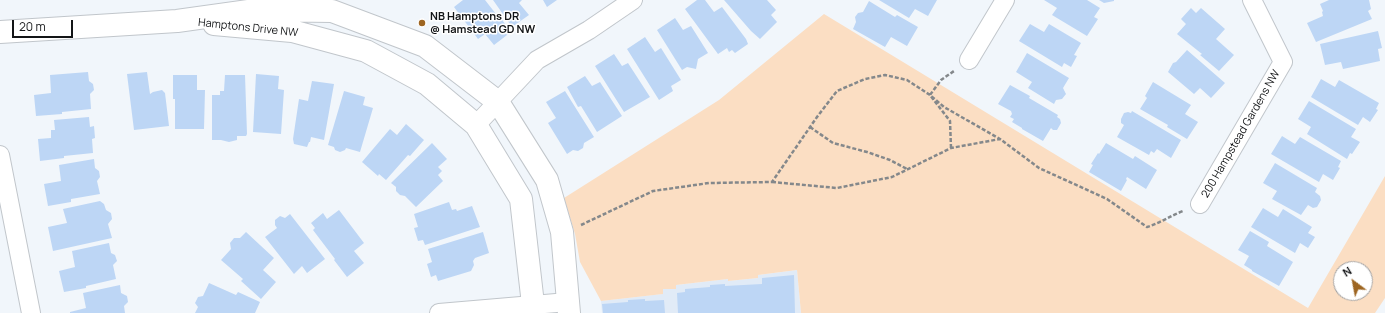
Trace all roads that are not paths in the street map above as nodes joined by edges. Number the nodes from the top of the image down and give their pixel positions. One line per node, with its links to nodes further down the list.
1 (633, 0): 7 (street)
2 (1005, 0): 6 (street)
3 (1252, 0): 10 (street, 200 Hampstead Gardens NW)
4 (177, 21): 5 (street, Hamptons Drive NW); 7 (street, Hamptons Drive NW); 8 (street, Hamptons Drive NW)
5 (0, 32)
6 (969, 60)
7 (498, 102): 8 (street); 11 (street, Hamptons Drive NW)
8 (476, 125): 12 (street, Hamptons Drive NW)
9 (0, 155): 13 (street)
10 (1200, 204)
11 (568, 307): 12 (street)
12 (534, 309): 14 (street)
13 (31, 313)
14 (439, 313)

